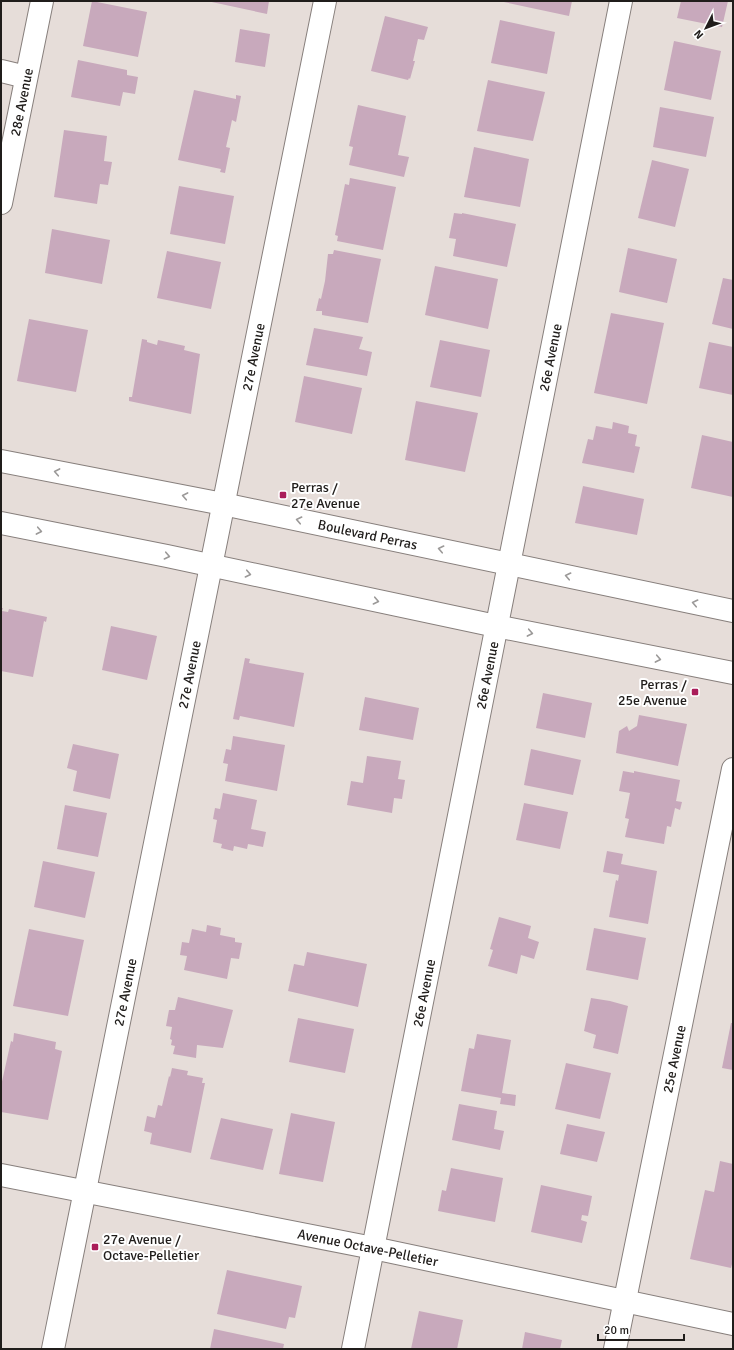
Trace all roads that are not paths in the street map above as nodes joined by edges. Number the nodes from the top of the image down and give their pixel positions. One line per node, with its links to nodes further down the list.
1 (42, 1): 5 (street, 28e Avenue)
2 (325, 1): 8 (street, 27e Avenue)
3 (621, 1): 10 (street, 26e Avenue)
4 (1, 72): 5 (street)
5 (26, 77): 6 (street, 28e Avenue)
6 (1, 203)
7 (1, 461): 8 (street, Boulevard Perras, one-way to 7)
8 (223, 504): 10 (street, Boulevard Perras, one-way to 8); 11 (street, 27e Avenue)
9 (1, 523): 11 (street, one-way to 11)
10 (508, 563): 12 (street, Boulevard Perras, one-way to 10); 13 (street, 26e Avenue)
11 (210, 566): 13 (street, one-way to 13); 17 (street, 27e Avenue)
12 (733, 611)
13 (496, 626): 14 (street, one-way to 14); 18 (street, 26e Avenue)
14 (733, 673)
15 (733, 769): 19 (street, 25e Avenue)
16 (1, 1175): 17 (street, Avenue Octave-Pelletier)
17 (85, 1192): 18 (street, Avenue Octave-Pelletier); 21 (street, 27e Avenue)
18 (373, 1248): 19 (street, Avenue Octave-Pelletier); 22 (street, 26e Avenue)
19 (624, 1303): 20 (street, Avenue Octave-Pelletier); 23 (street, 25e Avenue)
20 (733, 1324)
21 (53, 1349)
22 (353, 1349)
23 (615, 1349)

